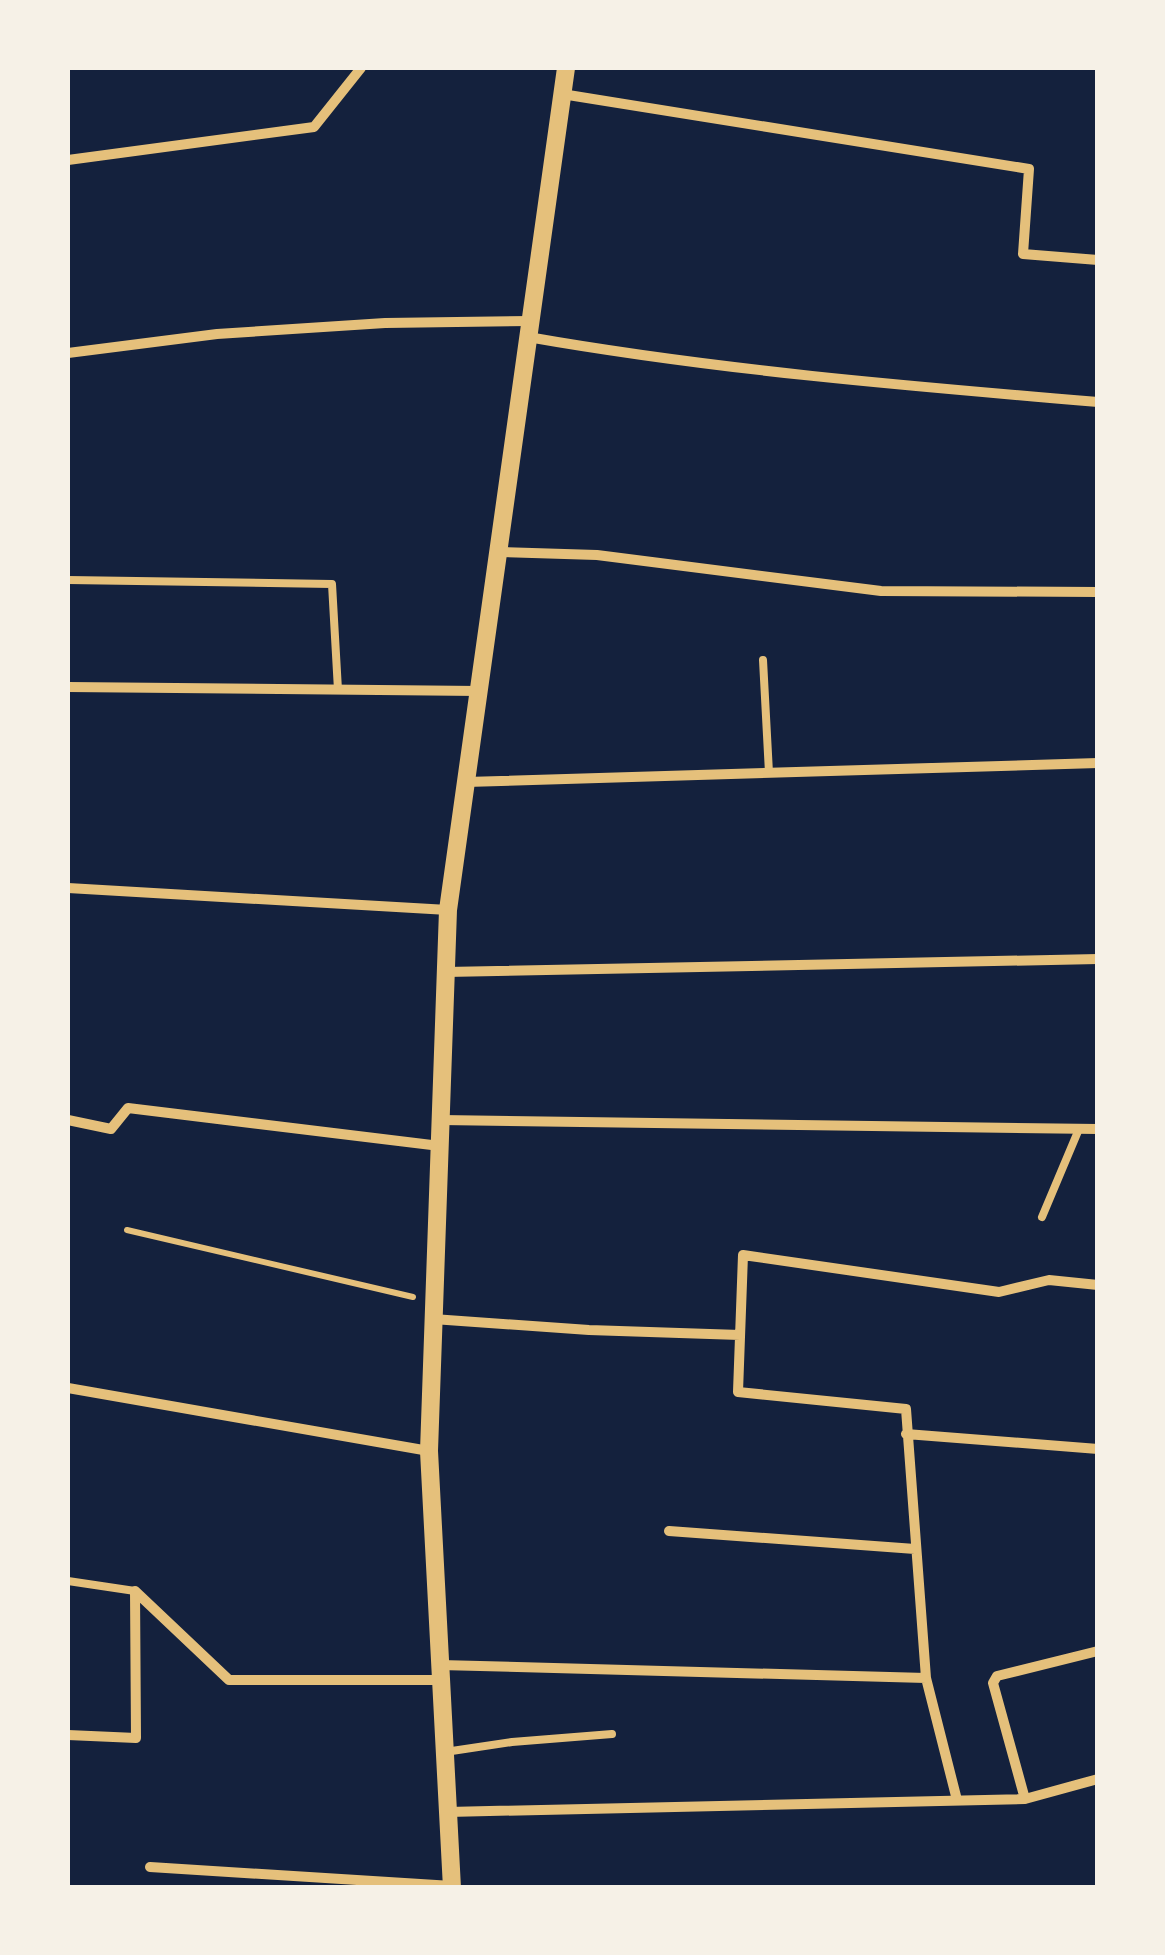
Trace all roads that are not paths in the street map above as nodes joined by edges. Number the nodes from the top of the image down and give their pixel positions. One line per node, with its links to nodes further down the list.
1 (361, 68): 4 (street)
2 (566, 68): 3 (street)
3 (562, 94): 5 (street); 6 (street)
4 (68, 160)
5 (1098, 260)
6 (529, 329): 7 (street); 8 (street); 9 (street)
7 (68, 354)
8 (1098, 402)
9 (498, 552): 11 (street); 15 (street)
10 (68, 580): 14 (lane)
11 (1098, 592)
12 (764, 660): 17 (lane)
13 (68, 687): 14 (street)
14 (338, 690): 15 (street)
15 (478, 691): 18 (street)
16 (1098, 763): 17 (street)
17 (769, 773): 18 (street)
18 (466, 782): 20 (street)
19 (68, 888): 20 (street)
20 (448, 910): 22 (street)
21 (1098, 959): 22 (street)
22 (446, 972): 24 (street)
23 (68, 1120): 27 (street)
24 (441, 1120): 25 (street); 27 (street)
25 (1079, 1129): 26 (street); 28 (lane)
26 (1098, 1129)
27 (440, 1146): 30 (street)
28 (1042, 1217)
29 (1098, 1285): 31 (street)
30 (434, 1310): 31 (street); 35 (street)
31 (740, 1335): 33 (street)
32 (68, 1388): 35 (street)
33 (906, 1434): 34 (street); 37 (street)
34 (1098, 1450)
35 (429, 1451): 41 (street)
36 (670, 1531): 37 (street)
37 (915, 1549): 42 (street)
38 (68, 1580): 39 (lane)
39 (135, 1590): 41 (street); 44 (street)
40 (1098, 1651): 47 (street)
41 (441, 1673): 42 (street); 45 (street)
42 (926, 1678): 48 (street)
43 (612, 1734): 45 (lane)
44 (68, 1735)
45 (444, 1752): 49 (street)
46 (1098, 1779): 47 (street)
47 (1025, 1799): 48 (street)
48 (957, 1800): 49 (street)
49 (448, 1812): 51 (street)
50 (150, 1867): 51 (street)
51 (452, 1887)

